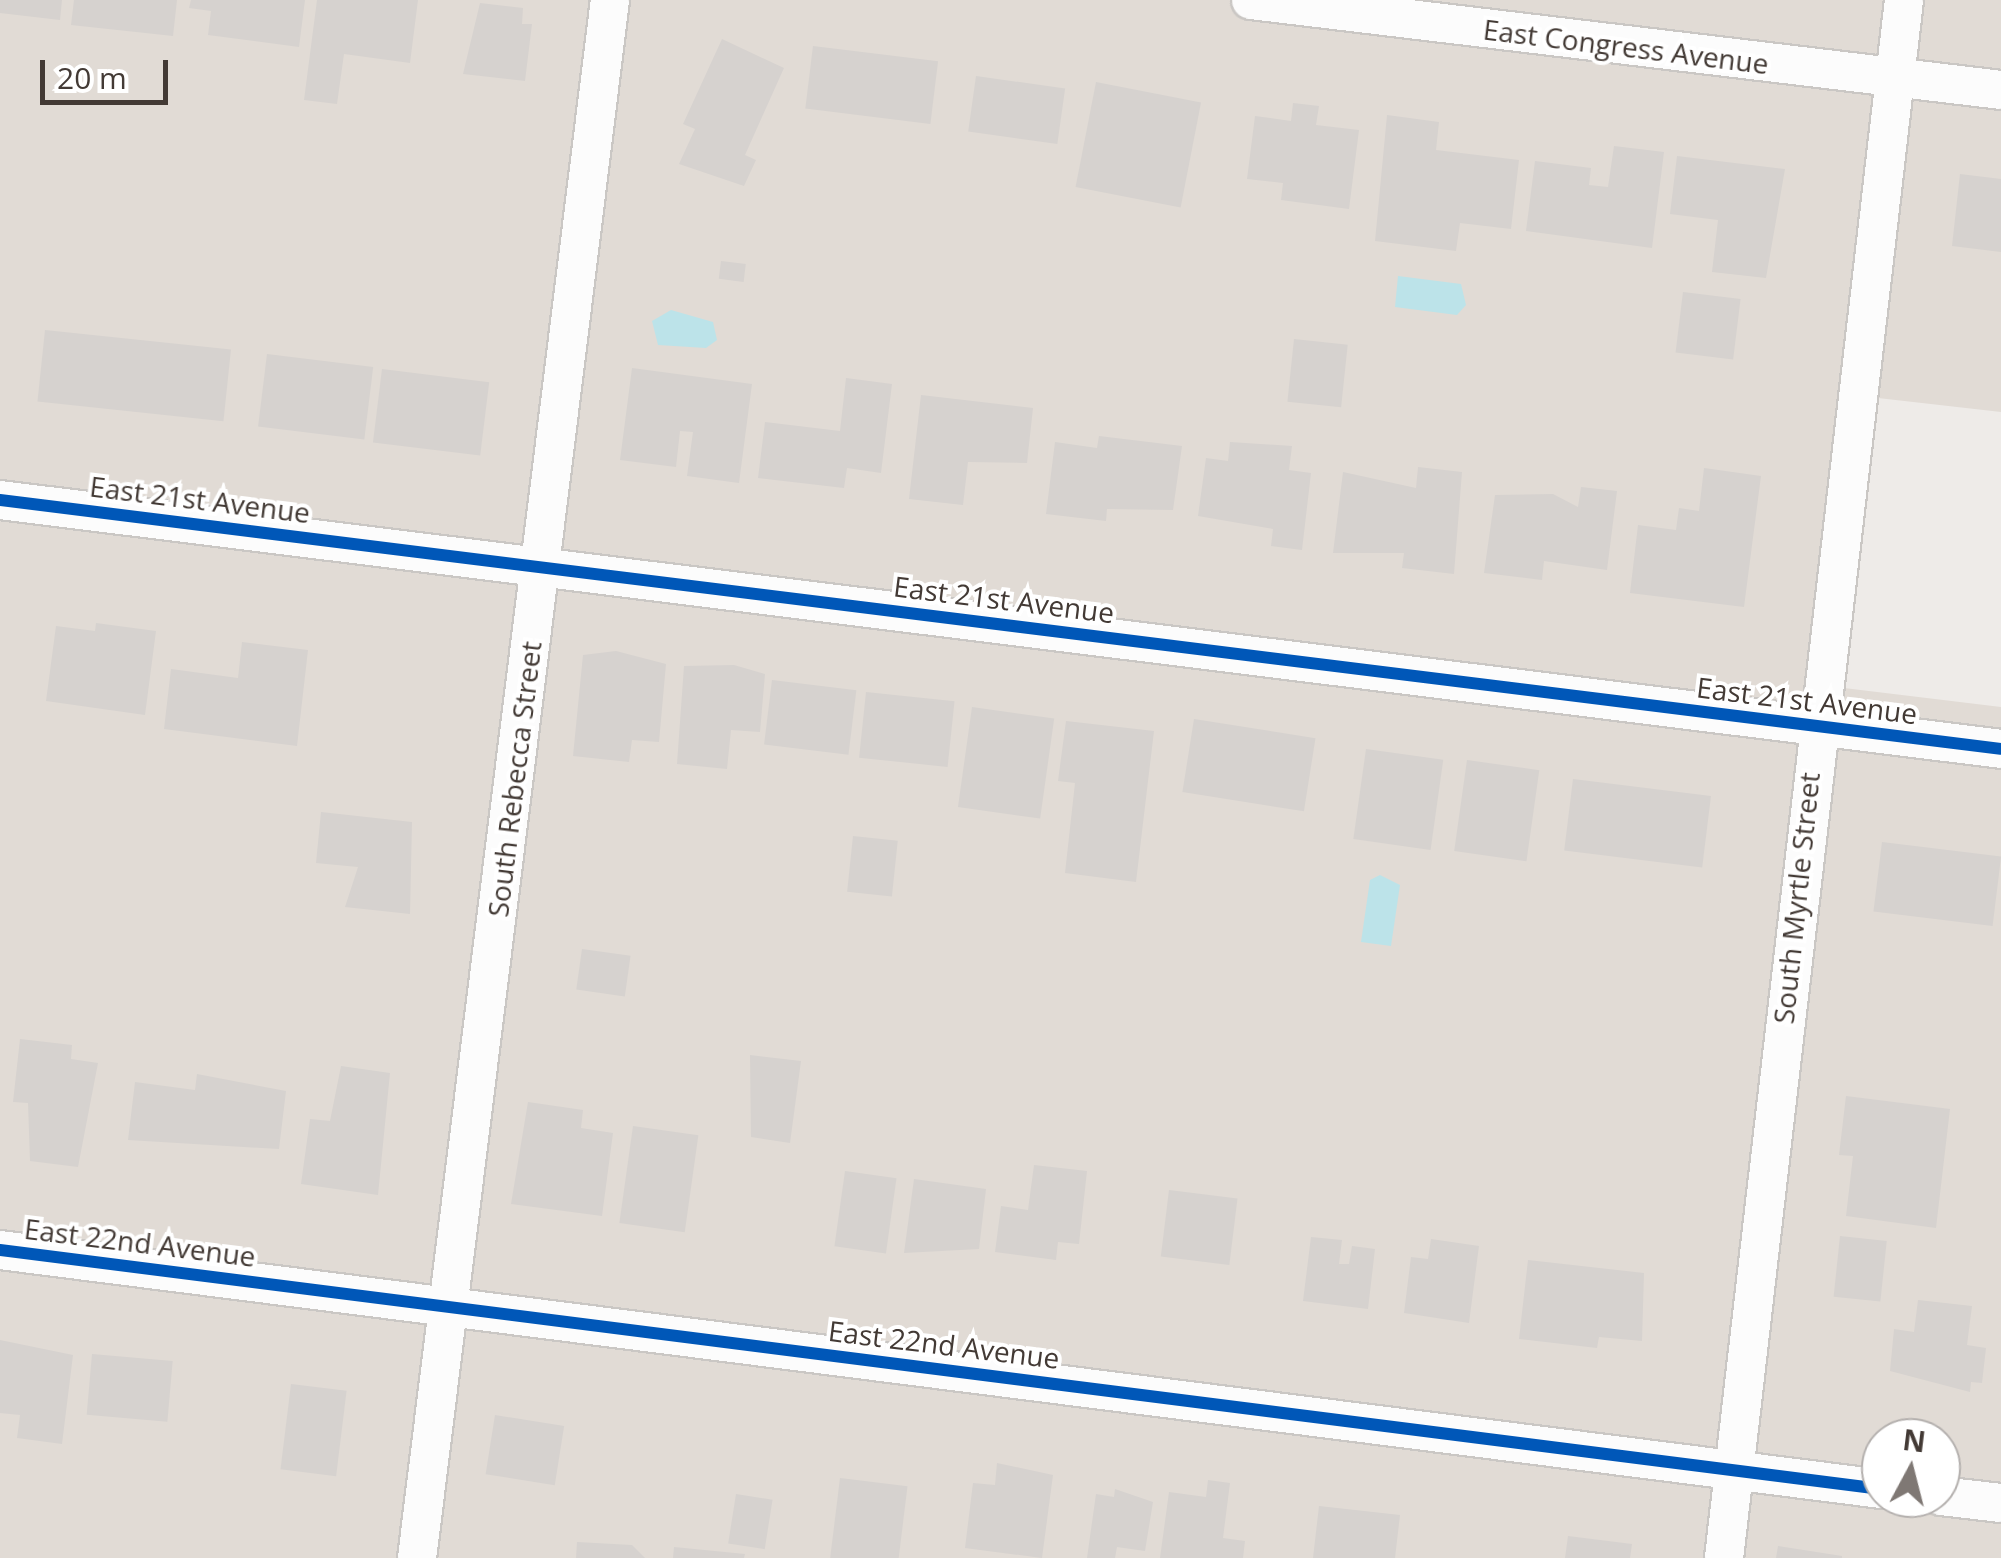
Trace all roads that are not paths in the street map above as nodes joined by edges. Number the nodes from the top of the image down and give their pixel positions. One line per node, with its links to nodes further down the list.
1 (610, 0): 8 (street, South Rebecca Street)
2 (1251, 0): 4 (street, East Congress Avenue)
3 (1904, 0): 5 (street, South Myrtle Street)
4 (1388, 9): 5 (street, East Congress Avenue)
5 (1894, 76): 6 (street, East Congress Avenue); 9 (street, South Myrtle Street)
6 (2001, 90)
7 (0, 500): 8 (street, East 21st Avenue)
8 (540, 566): 9 (street, East 21st Avenue); 12 (street, South Rebecca Street)
9 (1814, 726): 10 (street, East 21st Avenue); 13 (street, South Myrtle Street)
10 (2001, 749)
11 (0, 1250): 12 (street, East 22nd Avenue)
12 (450, 1305): 13 (street, East 22nd Avenue); 17 (street, South Rebecca Street)
13 (1735, 1472): 14 (street, East 22nd Avenue); 18 (street, South Myrtle Street)
14 (1861, 1487)
15 (1961, 1498): 16 (street)
16 (2001, 1503)
17 (417, 1558)
18 (1724, 1558)

